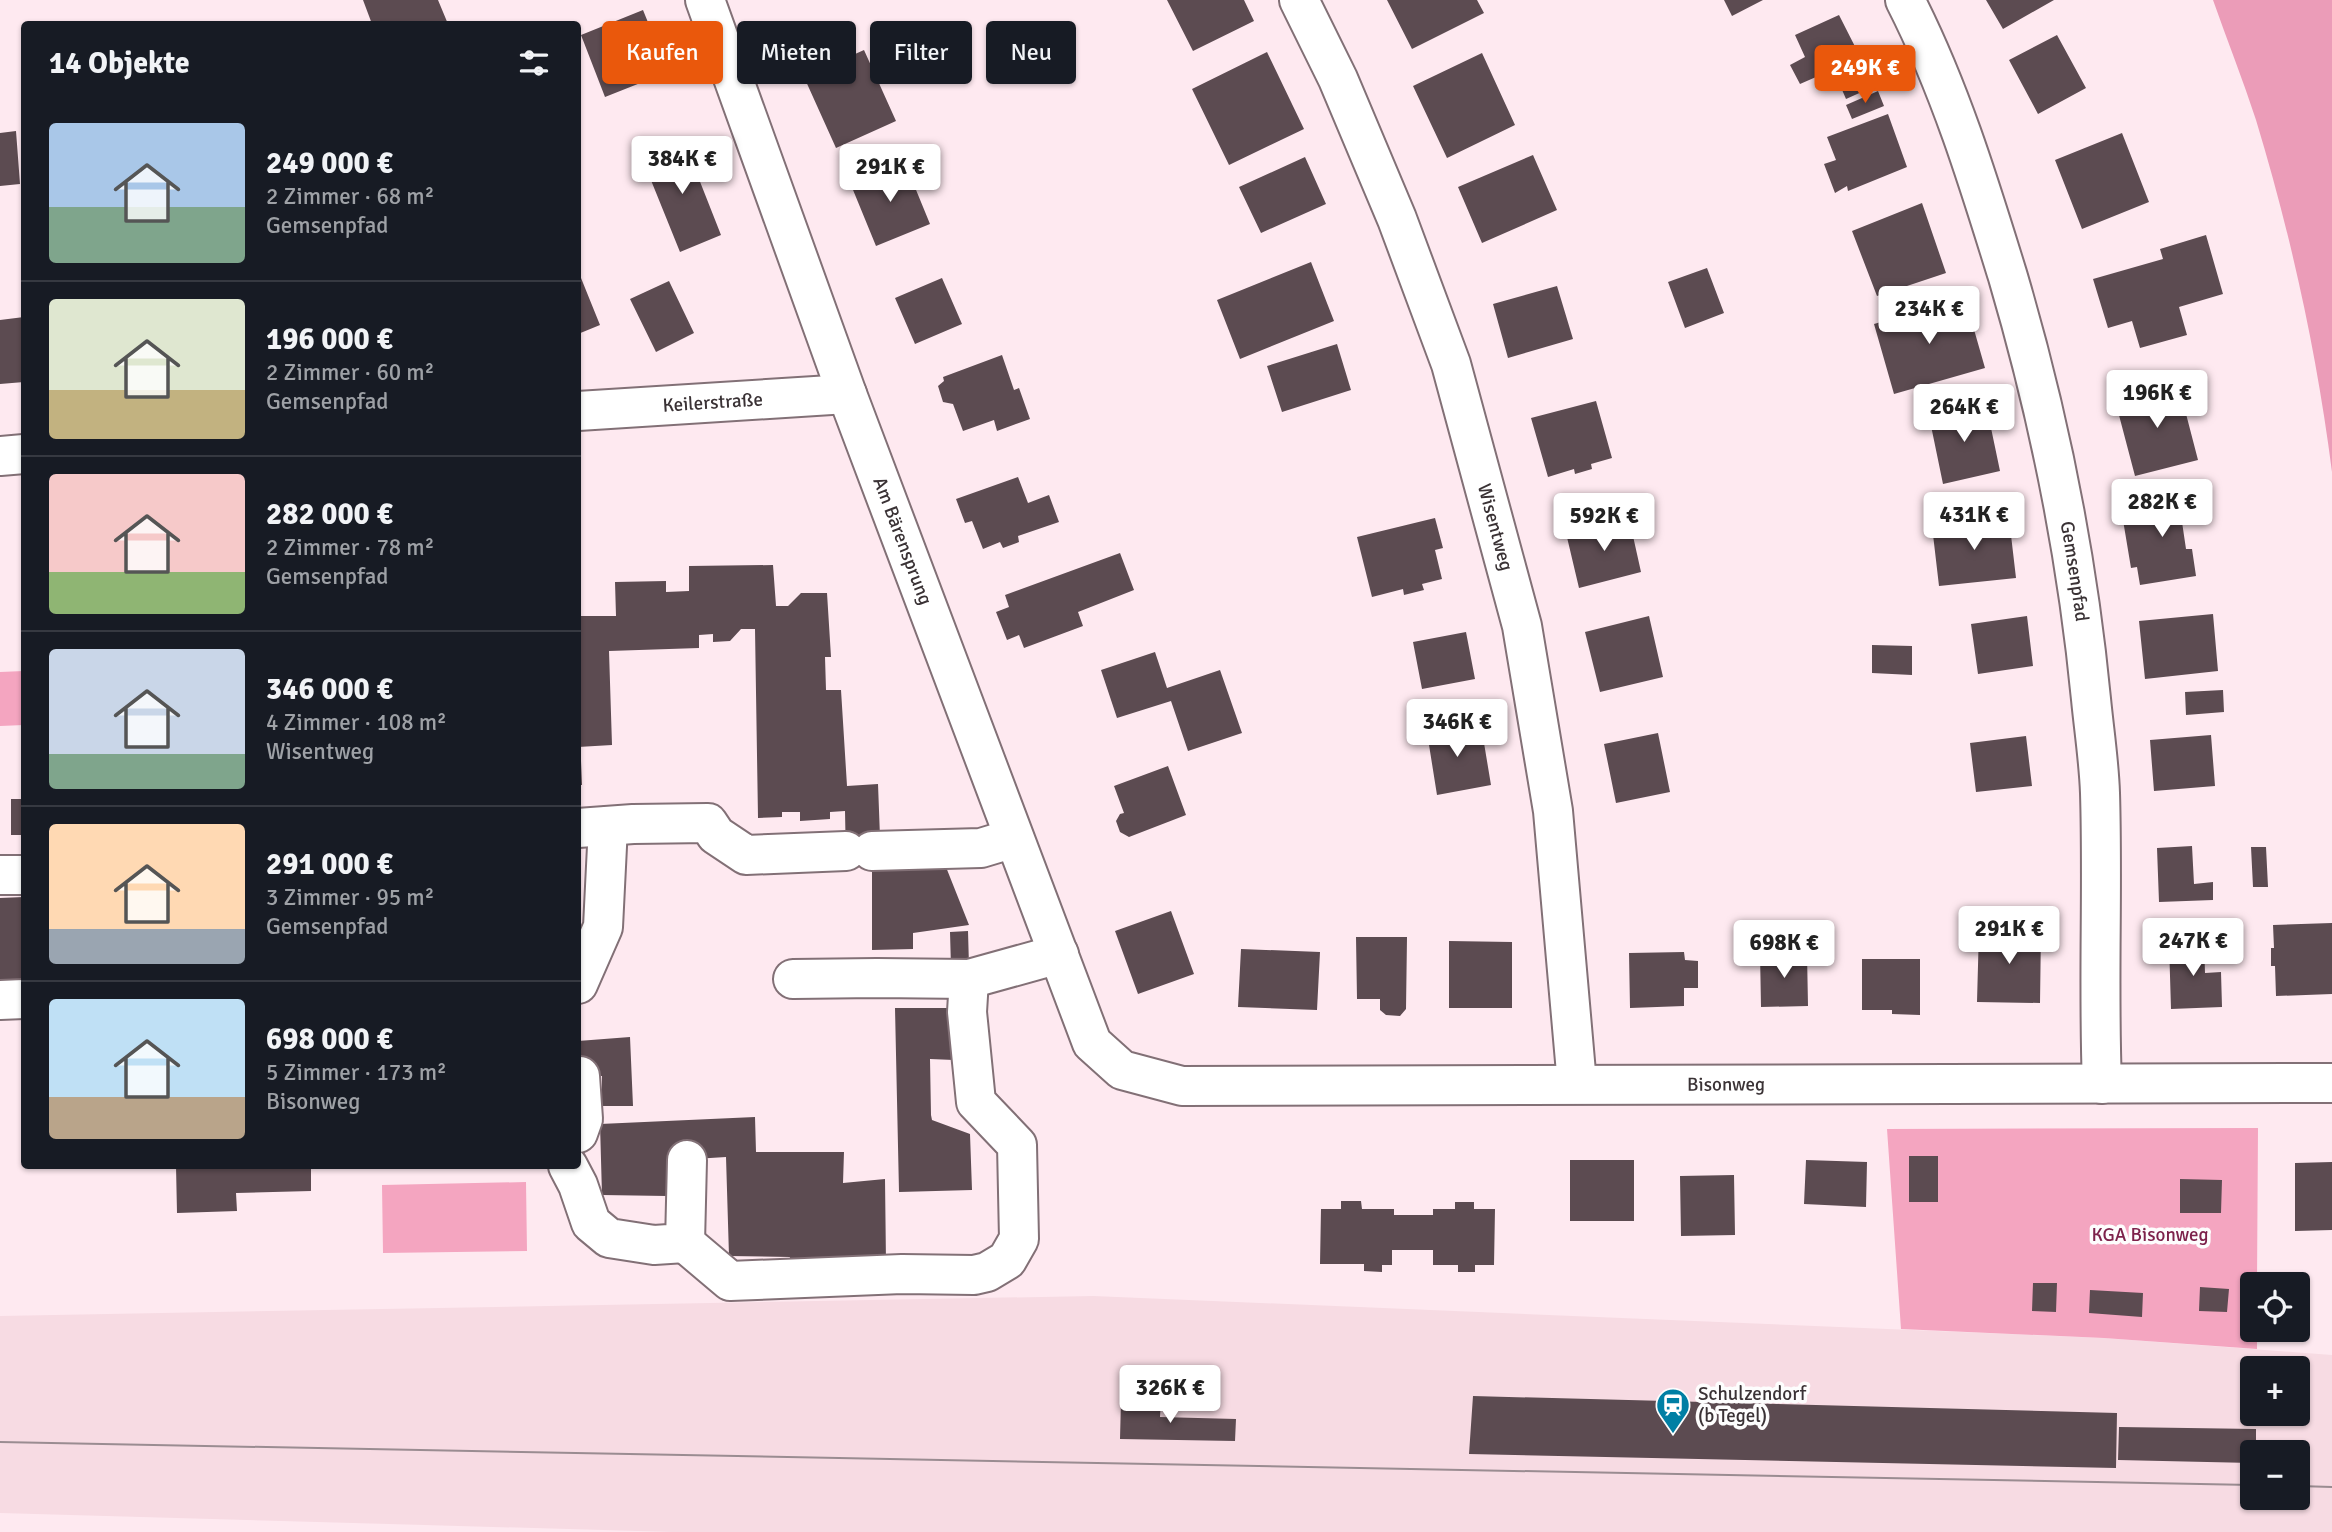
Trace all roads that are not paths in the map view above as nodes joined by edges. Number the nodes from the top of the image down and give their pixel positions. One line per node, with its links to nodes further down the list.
1 (705, 0): 4 (street, Am Bärensprung)
2 (1299, 0): 20 (street, Wisentweg)
3 (1905, 0): 21 (street, Gemsenpfad)
4 (846, 394): 5 (street, Keilerstraße); 9 (street, Am Bärensprung)
5 (581, 411)
6 (21, 454): 7 (street)
7 (0, 456)
8 (593, 827): 9 (street); 13 (street)
9 (1014, 838): 12 (street, Am Bärensprung)
10 (21, 874): 11 (street)
11 (0, 875)
12 (1059, 954): 15 (street); 18 (street, Am Bärensprung)
13 (581, 977)
14 (793, 979): 15 (street)
15 (969, 979): 26 (street)
16 (21, 999): 17 (street)
17 (0, 1000)
18 (1122, 1070): 20 (street, Bisonweg)
19 (2332, 1083): 21 (street, Bisonweg)
20 (1577, 1084): 21 (street, Bisonweg)
21 (2102, 1084)
22 (581, 1090): 23 (street)
23 (581, 1124)
24 (687, 1160): 26 (street)
25 (570, 1169): 26 (street)
26 (685, 1243)

